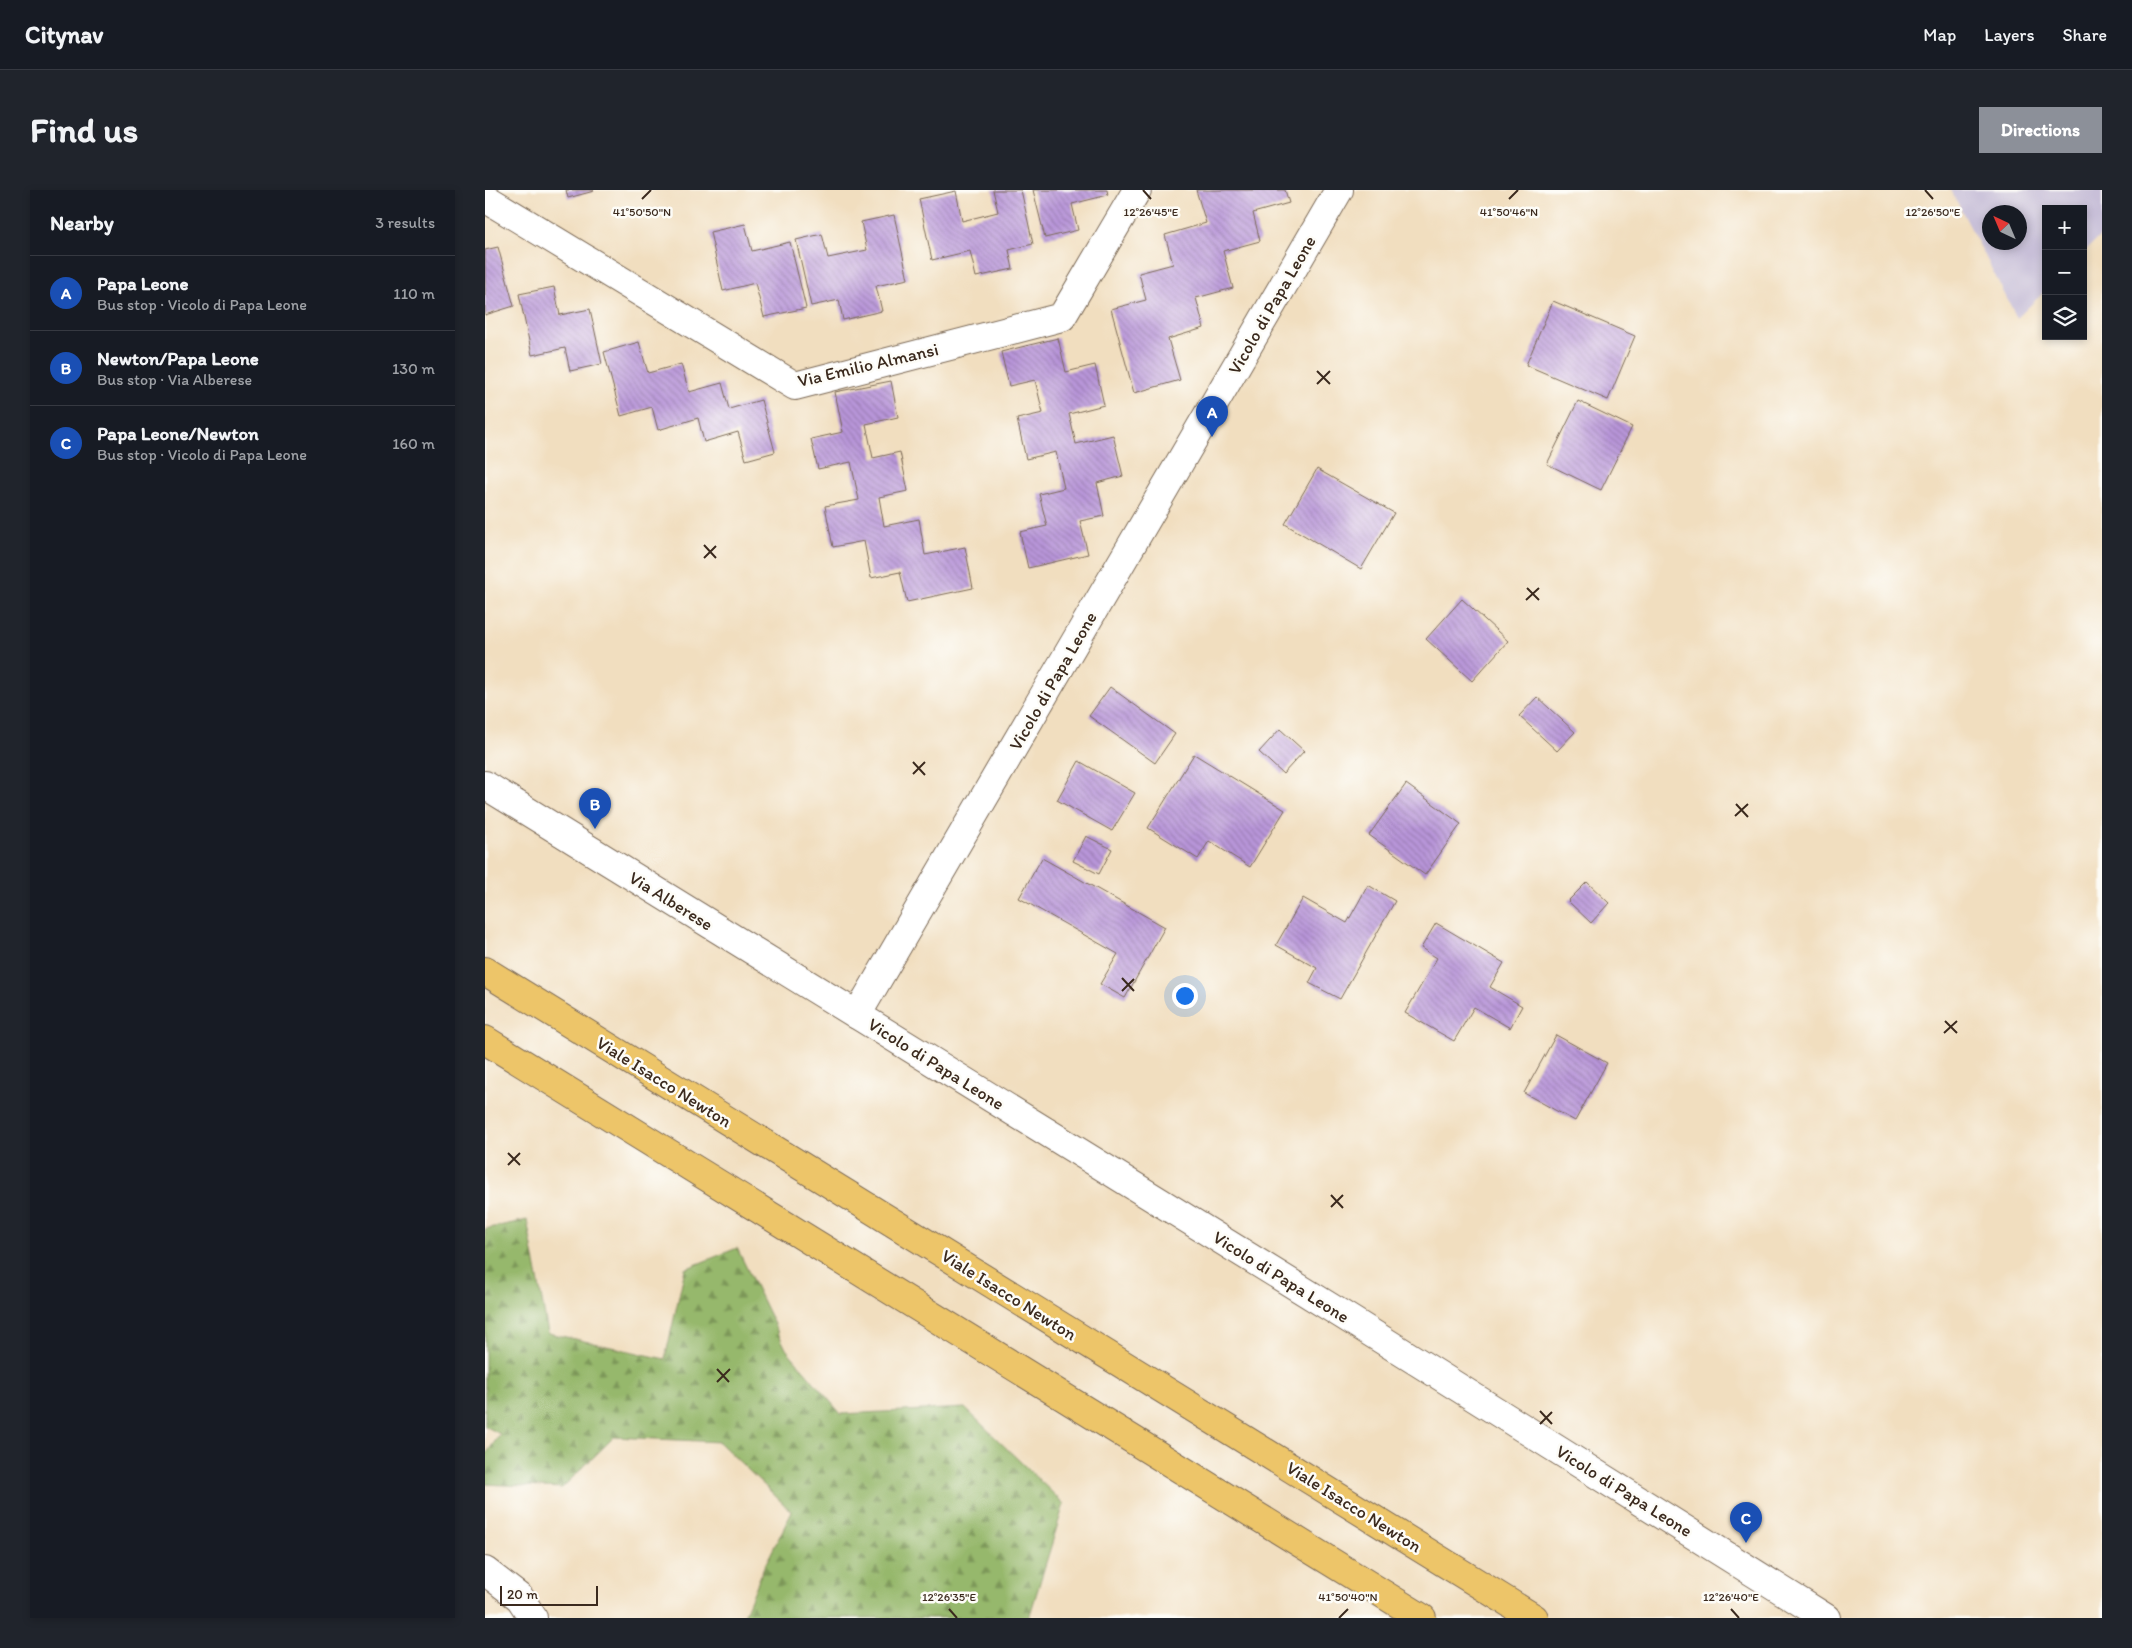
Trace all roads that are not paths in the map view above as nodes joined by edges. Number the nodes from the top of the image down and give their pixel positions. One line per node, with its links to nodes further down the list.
1 (1137, 190): 3 (street, Via Emilio Almansi)
2 (1339, 190): 6 (street, Vicolo di Papa Leone)
3 (485, 198)
4 (485, 785): 6 (street, Via Alberese)
5 (485, 971): 11 (highway, Viale Isacco Newton)
6 (857, 1015): 12 (street, Vicolo di Papa Leone)
7 (485, 1040): 10 (highway)
8 (485, 1571): 9 (street)
9 (533, 1618)
10 (1422, 1618)
11 (1534, 1618)
12 (1826, 1618)

